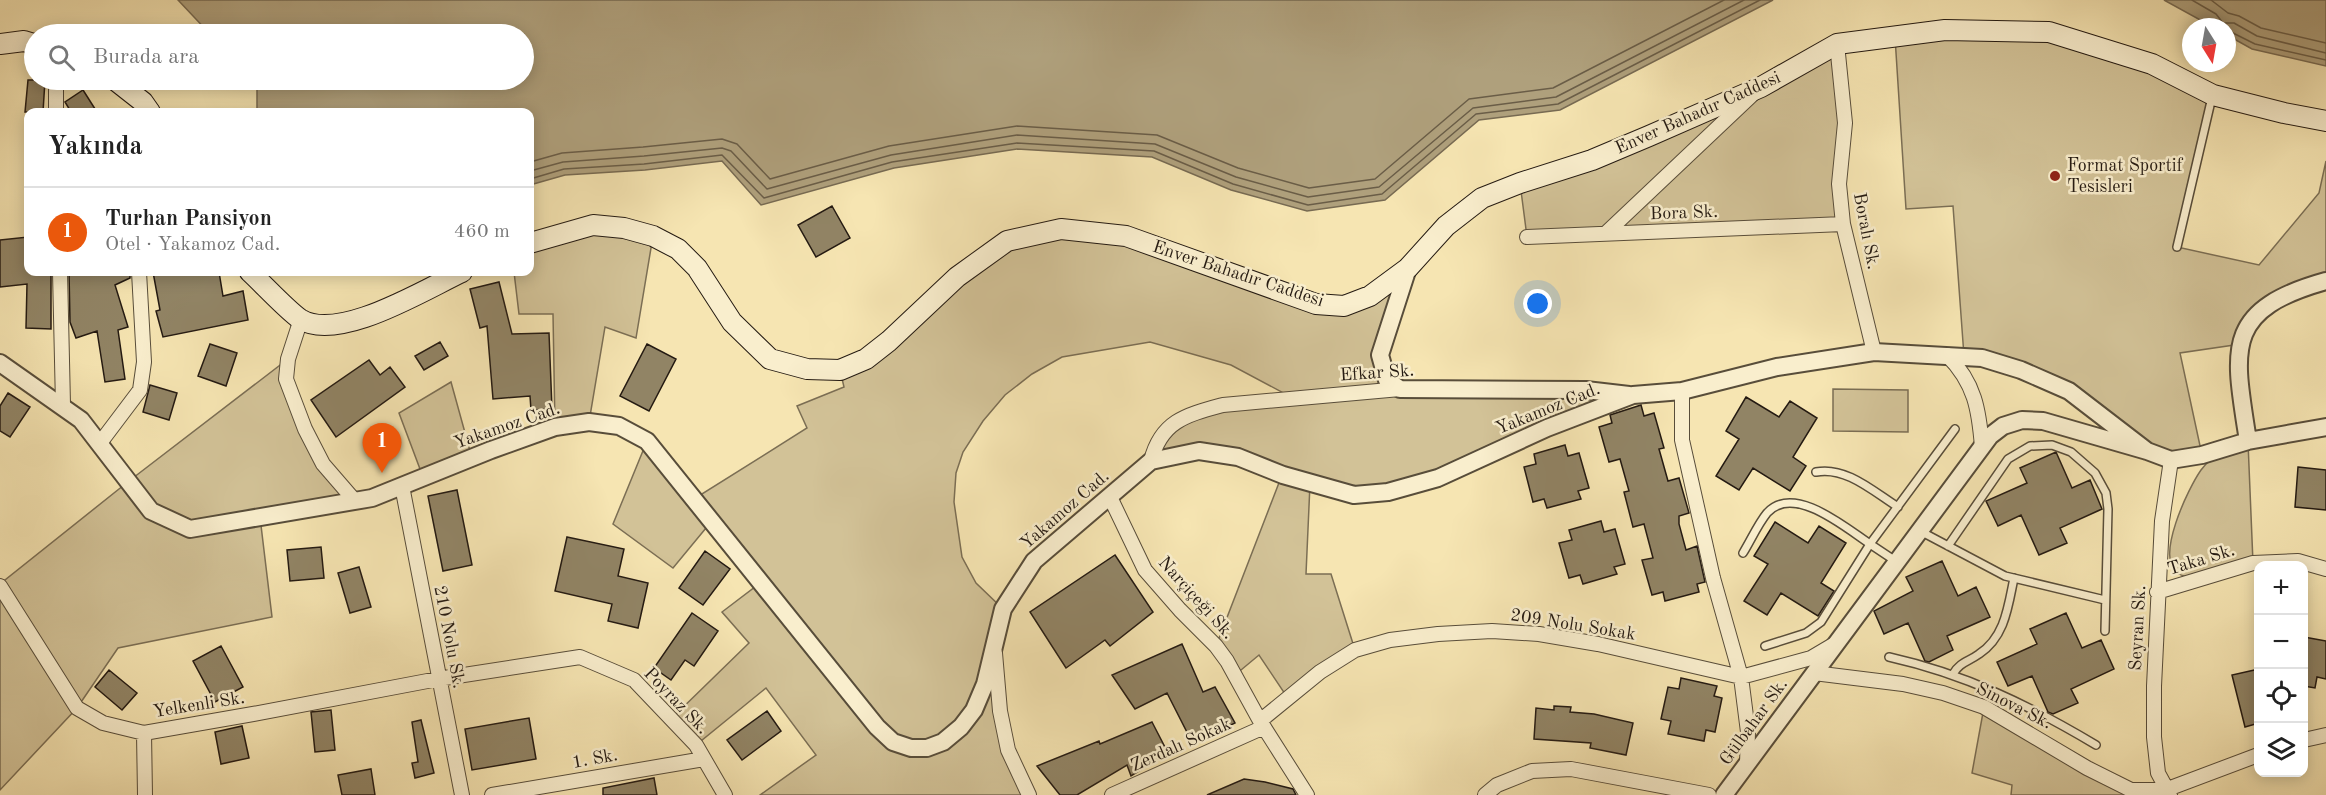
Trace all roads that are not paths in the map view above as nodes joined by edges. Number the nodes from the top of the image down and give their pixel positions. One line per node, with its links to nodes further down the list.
1 (24, 41): 2 (main road)
2 (0, 44)
3 (1837, 44): 4 (main road, Enver Bahadır Caddesi); 7 (main road, Enver Bahadır Caddesi); 11 (street, Boralı Sk.)
4 (1761, 87): 12 (street); 16 (main road, Enver Bahadır Caddesi)
5 (56, 90): 8 (street)
6 (128, 90): 9 (main road)
7 (2212, 94): 10 (main road, Enver Bahadır Caddesi); 15 (lane)
8 (56, 108)
9 (147, 108)
10 (2326, 121)
11 (1844, 224): 12 (street, Bora Sk.); 23 (street, Boralı Sk.)
12 (1605, 234): 13 (street, Bora Sk.)
13 (1527, 237)
14 (534, 242): 16 (main road, Enver Bahadır Caddesi)
15 (2177, 247)
16 (1408, 268): 26 (street)
17 (60, 276): 29 (street)
18 (139, 276): 33 (street)
19 (254, 276): 22 (main road)
20 (454, 276): 22 (main road)
21 (2326, 281): 32 (street)
22 (301, 319): 41 (street)
23 (1874, 352): 24 (street, Yakamoz Cad.); 27 (street, Yakamoz Cad.)
24 (1947, 355): 34 (street); 35 (street, Yakamoz Cad.)
25 (0, 363): 29 (street, Yakamoz Cad.)
26 (1400, 389): 28 (street, Efkar Sk.); 37 (street, Efkar Sk.)
27 (1682, 391): 28 (street, Yakamoz Cad.); 60 (street)
28 (1633, 395): 37 (street, Yakamoz Cad.)
29 (63, 405): 33 (street, Yakamoz Cad.)
30 (2326, 428): 32 (street)
31 (1955, 429): 42 (lane)
32 (2248, 441): 36 (street)
33 (100, 443): 41 (street, Yakamoz Cad.)
34 (1982, 447): 35 (street, Gülbahar Sk.); 43 (street, Gülbahar Sk.)
35 (2147, 451): 36 (street)
36 (2170, 460): 51 (street, Seyran Sk.)
37 (1151, 461): 40 (street, Yakamoz Cad.)
38 (1816, 472): 42 (lane)
39 (402, 486): 41 (street, Yakamoz Cad.); 55 (street, Yakamoz Cad.); 61 (street, 210 Nolu Sk.)
40 (1110, 497): 55 (street, Yakamoz Cad.); 62 (street, Narçiçeği Sk.)
41 (355, 501)
42 (1898, 507): 44 (lane)
43 (1920, 531): 45 (lane); 47 (street, Gülbahar Sk.)
44 (1870, 544): 46 (lane); 47 (lane); 56 (lane)
45 (1948, 546): 49 (lane); 52 (lane)
46 (1743, 553)
47 (1897, 562): 54 (street, Gülbahar Sk.)
48 (2326, 569): 51 (street, Taka Sk.)
49 (2014, 578): 52 (lane); 59 (lane)
50 (0, 586): 63 (street, Yelkenli Sk.)
51 (2157, 592): 70 (street, Seyran Sk.)
52 (2105, 600): 53 (lane)
53 (2105, 631)
54 (1836, 644): 58 (street, Gülbahar Sk.); 60 (street)
55 (994, 645): 75 (street)
56 (1765, 646)
57 (1889, 657): 59 (lane)
58 (1814, 673): 69 (street, Gülbahar Sk.); 70 (street, Sinova Sk.)
59 (1953, 674): 66 (lane)
60 (1741, 677): 62 (street, 209 Nolu Sokak); 69 (street)
61 (438, 679): 63 (street, Yelkenli Sk.); 68 (street, Poyraz Sk.); 72 (street, 210 Nolu Sk.)
62 (1262, 724): 76 (street, Zerdalı Sokak); 77 (street)
63 (144, 733): 71 (street)
64 (2326, 735): 65 (street)
65 (2308, 739)
66 (2096, 745)
67 (2254, 756): 70 (street)
68 (704, 759): 73 (street, 1. Sk.); 74 (street, Poyraz Sk.)
69 (1747, 764): 80 (street, Gülbahar Sk.)
70 (2168, 793)
71 (146, 795)
72 (462, 795)
73 (492, 795)
74 (725, 795)
75 (1029, 795)
76 (1112, 795)
77 (1307, 795)
78 (1485, 795): 79 (street)
79 (1709, 795)
80 (1724, 795)

